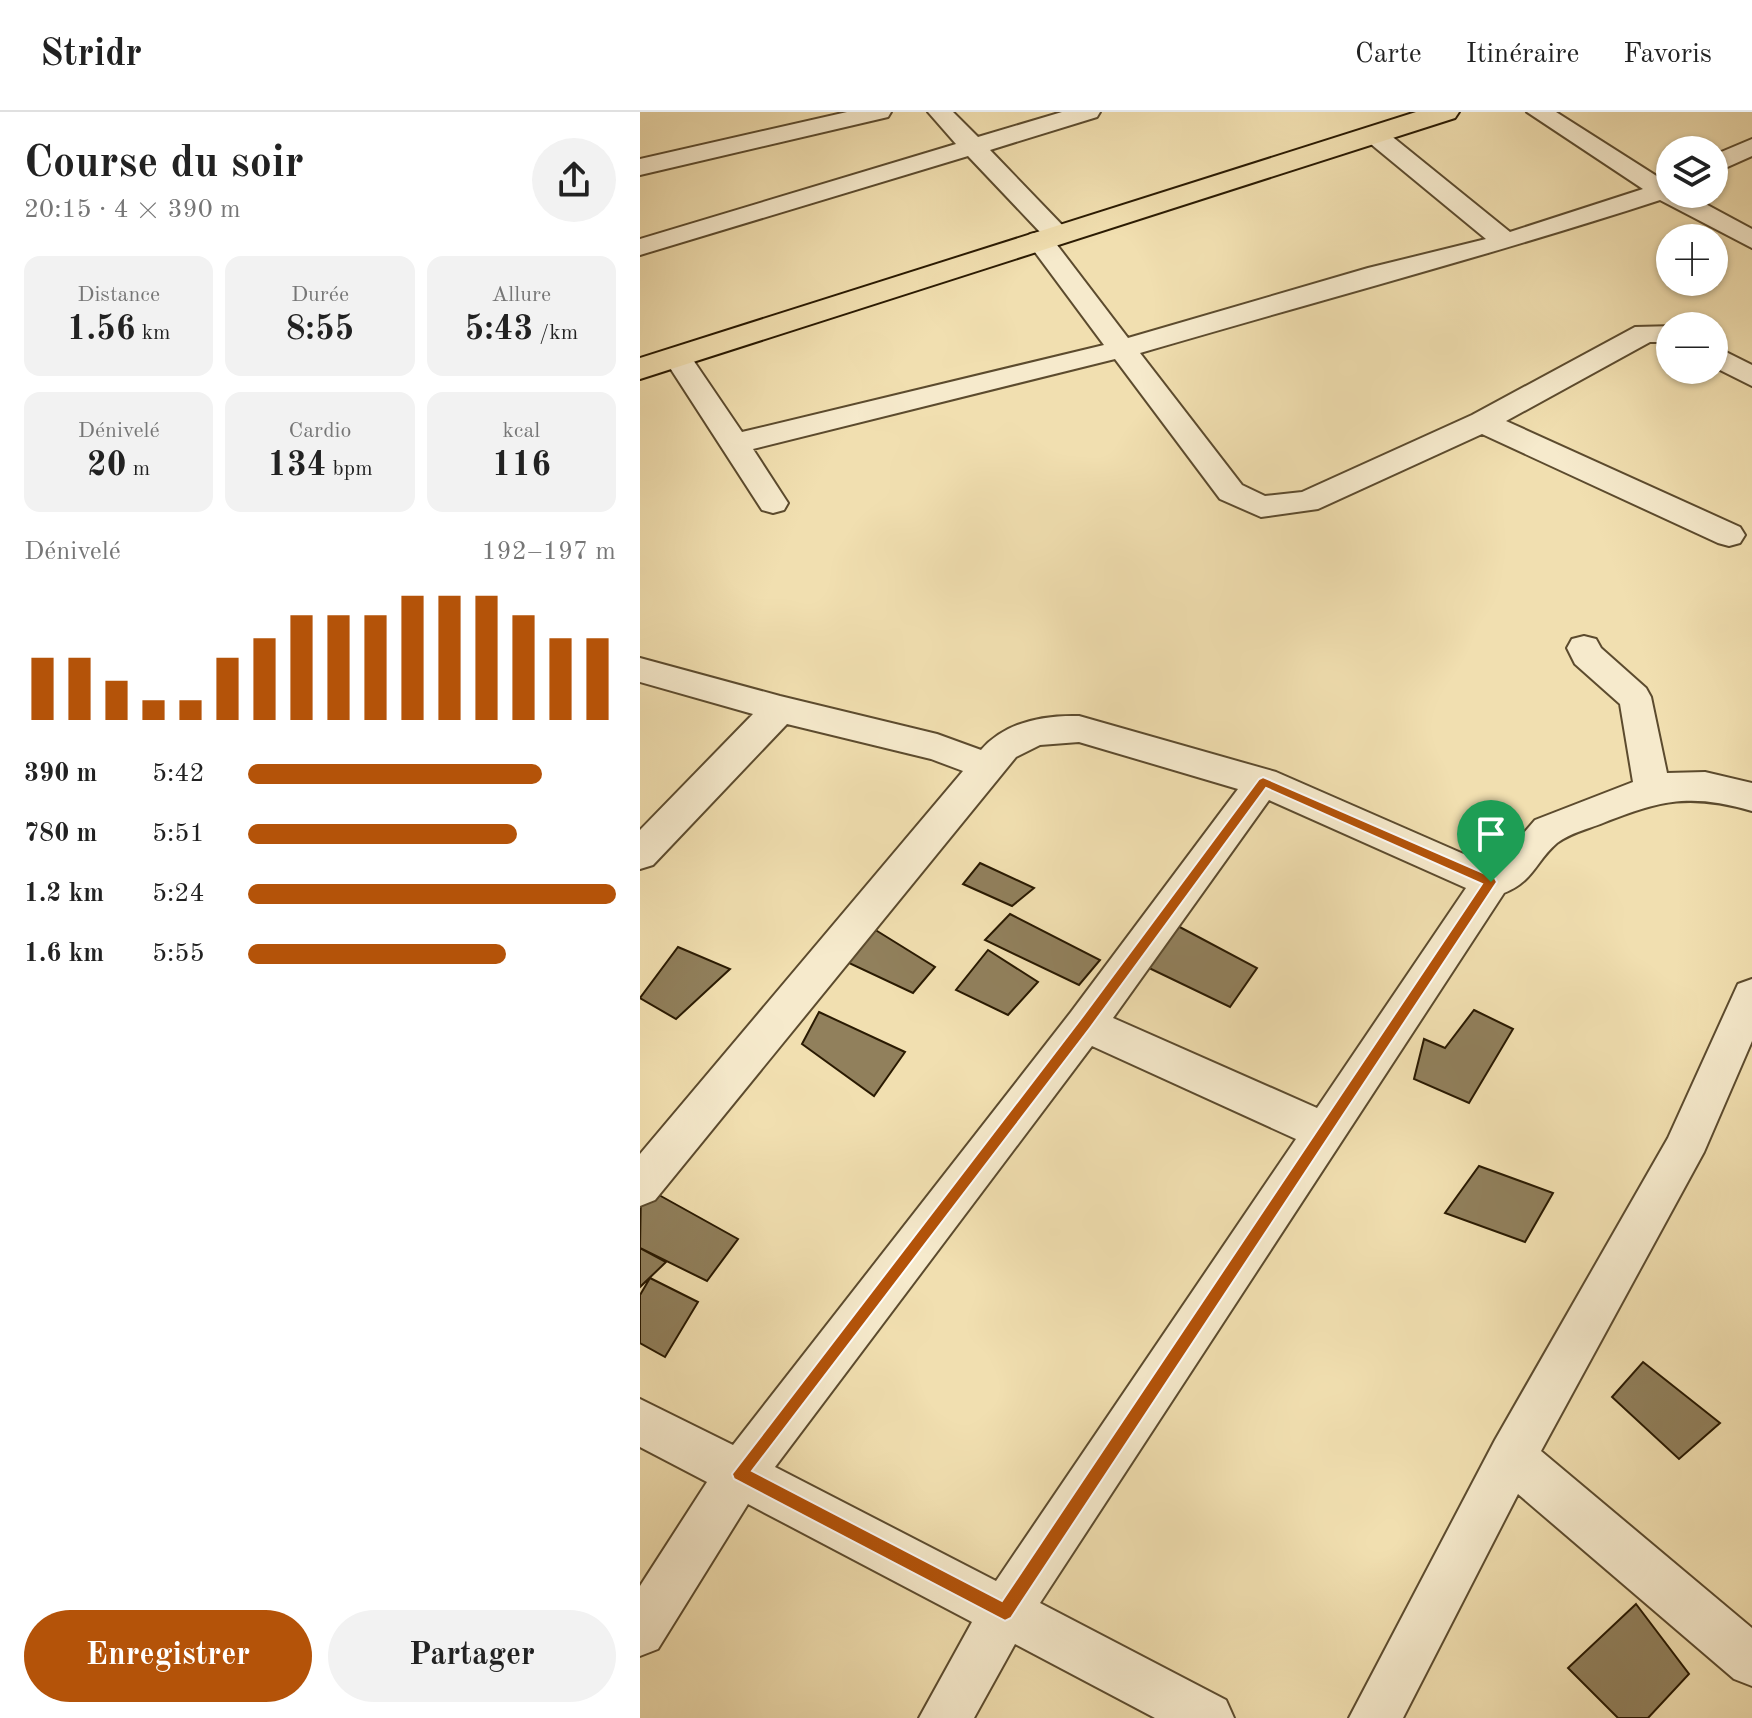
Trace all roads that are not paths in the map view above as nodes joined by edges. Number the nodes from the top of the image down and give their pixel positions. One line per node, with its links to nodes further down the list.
1 (879, 112): 11 (street)
2 (940, 112): 9 (street)
3 (1088, 112): 9 (street)
4 (1445, 112): 6 (main road)
5 (1539, 112): 12 (street)
6 (1408, 117): 7 (main road)
7 (1375, 135): 15 (main road); 17 (street)
8 (1752, 146): 10 (street)
9 (971, 147): 15 (street); 18 (street)
10 (1728, 158)
11 (640, 167)
12 (1656, 184)
13 (1656, 194): 17 (street)
14 (1696, 208): 16 (street)
15 (1048, 237): 20 (street); 21 (main road)
16 (1752, 240)
17 (1506, 242): 20 (street)
18 (640, 247)
19 (1656, 333): 25 (street)
20 (1122, 349): 25 (street); 26 (street)
21 (677, 357): 23 (main road); 26 (street)
22 (1728, 363): 24 (street)
23 (640, 369)
24 (1752, 377)
25 (1482, 422): 28 (street)
26 (733, 444): 27 (street)
27 (773, 503)
28 (1729, 535)
29 (1584, 648): 34 (street)
30 (640, 670): 31 (street)
31 (780, 709): 32 (street); 36 (street)
32 (989, 767): 33 (street); 41 (street)
33 (1263, 782): 37 (street); 39 (street)
34 (1652, 788): 35 (street); 37 (street)
35 (1752, 797)
36 (640, 854)
37 (1491, 882): 40 (street)
38 (1752, 996): 43 (street)
39 (1085, 1024): 40 (street); 44 (street)
40 (1326, 1132): 45 (street)
41 (640, 1186)
42 (640, 1422): 44 (street)
43 (1512, 1457): 47 (street); 50 (street)
44 (740, 1474): 45 (street); 46 (street)
45 (1005, 1612): 48 (street); 49 (street)
46 (640, 1631)
47 (1752, 1661)
48 (945, 1718)
49 (1208, 1718)
50 (1375, 1718)

